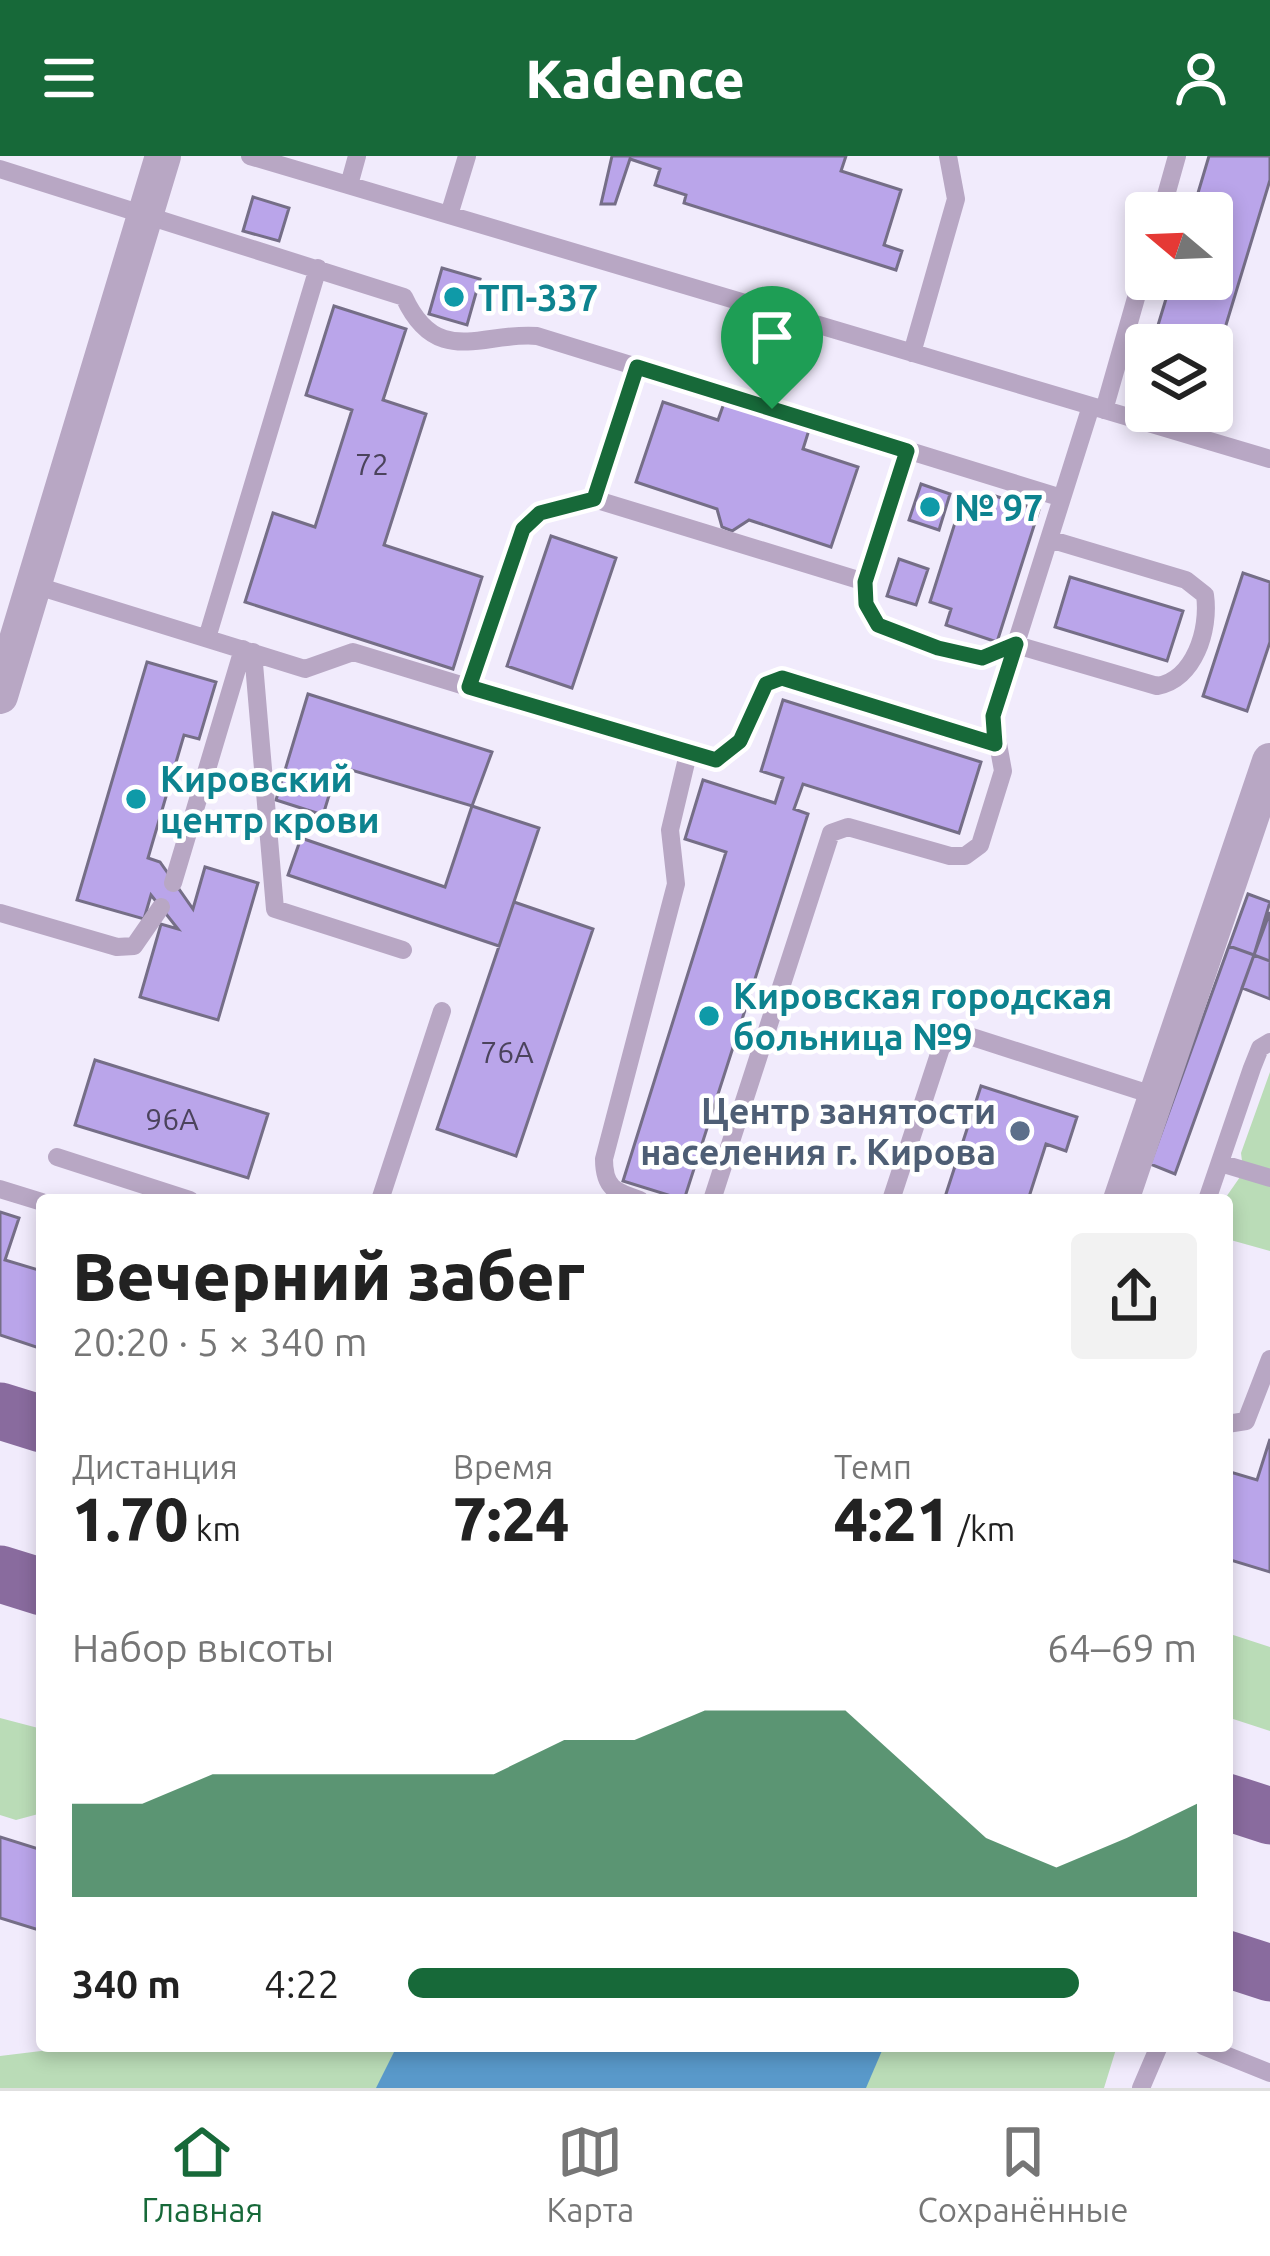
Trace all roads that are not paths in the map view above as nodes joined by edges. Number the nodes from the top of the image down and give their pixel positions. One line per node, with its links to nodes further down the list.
1 (163, 156): 11 (street)
2 (250, 156): 8 (lane)
3 (357, 156): 8 (lane)
4 (466, 156): 10 (lane)
5 (948, 156): 14 (lane)
6 (1177, 156): 9 (lane)
7 (0, 169): 11 (lane)
8 (349, 185): 10 (lane)
9 (1167, 192)
10 (448, 215): 14 (lane)
11 (145, 216): 12 (lane); 23 (street)
12 (318, 268): 15 (lane); 24 (lane)
13 (1134, 300): 16 (lane)
14 (912, 352): 16 (lane)
15 (637, 367): 17 (lane); 20 (lane)
16 (1098, 408): 18 (lane); 19 (lane)
17 (907, 451): 19 (lane); 22 (lane)
18 (1270, 459)
19 (1062, 498): 21 (lane)
20 (594, 499): 22 (lane); 27 (lane)
21 (1049, 539): 25 (lane); 25 (lane)
22 (865, 582): 25 (lane)
23 (34, 585): 24 (lane); 28 (street)
24 (206, 638): 26 (lane)
25 (1016, 644): 29 (lane)
26 (248, 651): 27 (lane); 32 (lane); 35 (lane)
27 (469, 687): 30 (lane)
28 (0, 696)
29 (995, 744): 30 (lane); 46 (lane)
30 (688, 754): 45 (lane)
31 (1270, 761): 38 (street)
32 (173, 883)
33 (161, 907): 34 (lane)
34 (0, 913)
35 (403, 950)
36 (442, 1010): 44 (lane)
37 (1270, 1042): 40 (lane)
38 (1156, 1096): 47 (lane); 48 (street)
39 (57, 1157): 43 (lane)
40 (1220, 1163): 41 (lane); 49 (lane)
41 (1270, 1178)
42 (0, 1189): 50 (lane)
43 (171, 1194)
44 (382, 1194)
45 (621, 1194)
46 (714, 1194)
47 (893, 1194)
48 (1123, 1194)
49 (1210, 1194)
50 (36, 1200)
51 (1270, 1359): 54 (lane)
52 (0, 1411): 53 (main road)
53 (36, 1422)
54 (1233, 1423)
55 (0, 1574): 56 (main road)
56 (36, 1586)
57 (1233, 1961): 58 (main road)
58 (1270, 1972)
59 (1156, 2052): 62 (lane)
60 (1218, 2052): 61 (lane)
61 (1270, 2073)
62 (1141, 2088)

